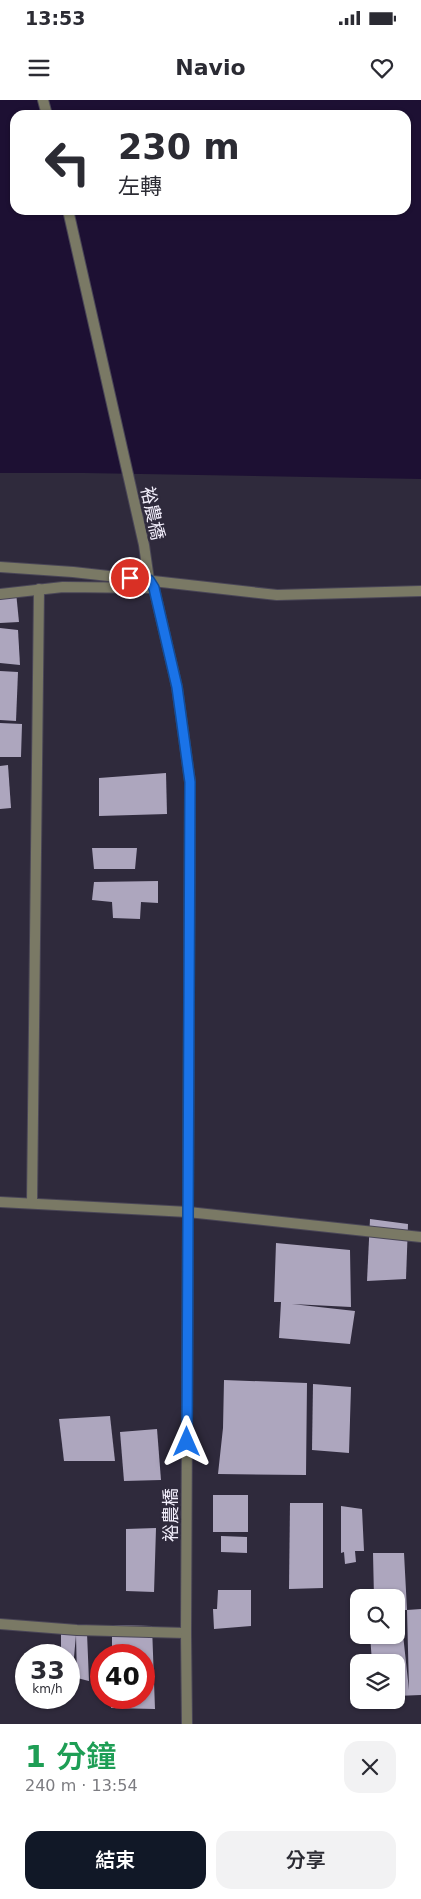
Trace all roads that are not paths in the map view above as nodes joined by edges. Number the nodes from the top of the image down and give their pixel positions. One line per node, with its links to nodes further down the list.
1 (69, 215): 3 (street, 裕農橋)
2 (0, 566): 3 (street)
3 (151, 584): 4 (street); 5 (street); 9 (street, 裕農橋)
4 (39, 589): 6 (street); 8 (street)
5 (421, 591)
6 (0, 594)
7 (0, 1202): 8 (street)
8 (32, 1204): 9 (street)
9 (188, 1212): 10 (street); 12 (street, 裕農橋)
10 (421, 1237)
11 (0, 1624): 12 (street)
12 (186, 1633): 13 (street, 裕農橋)
13 (187, 1724)

